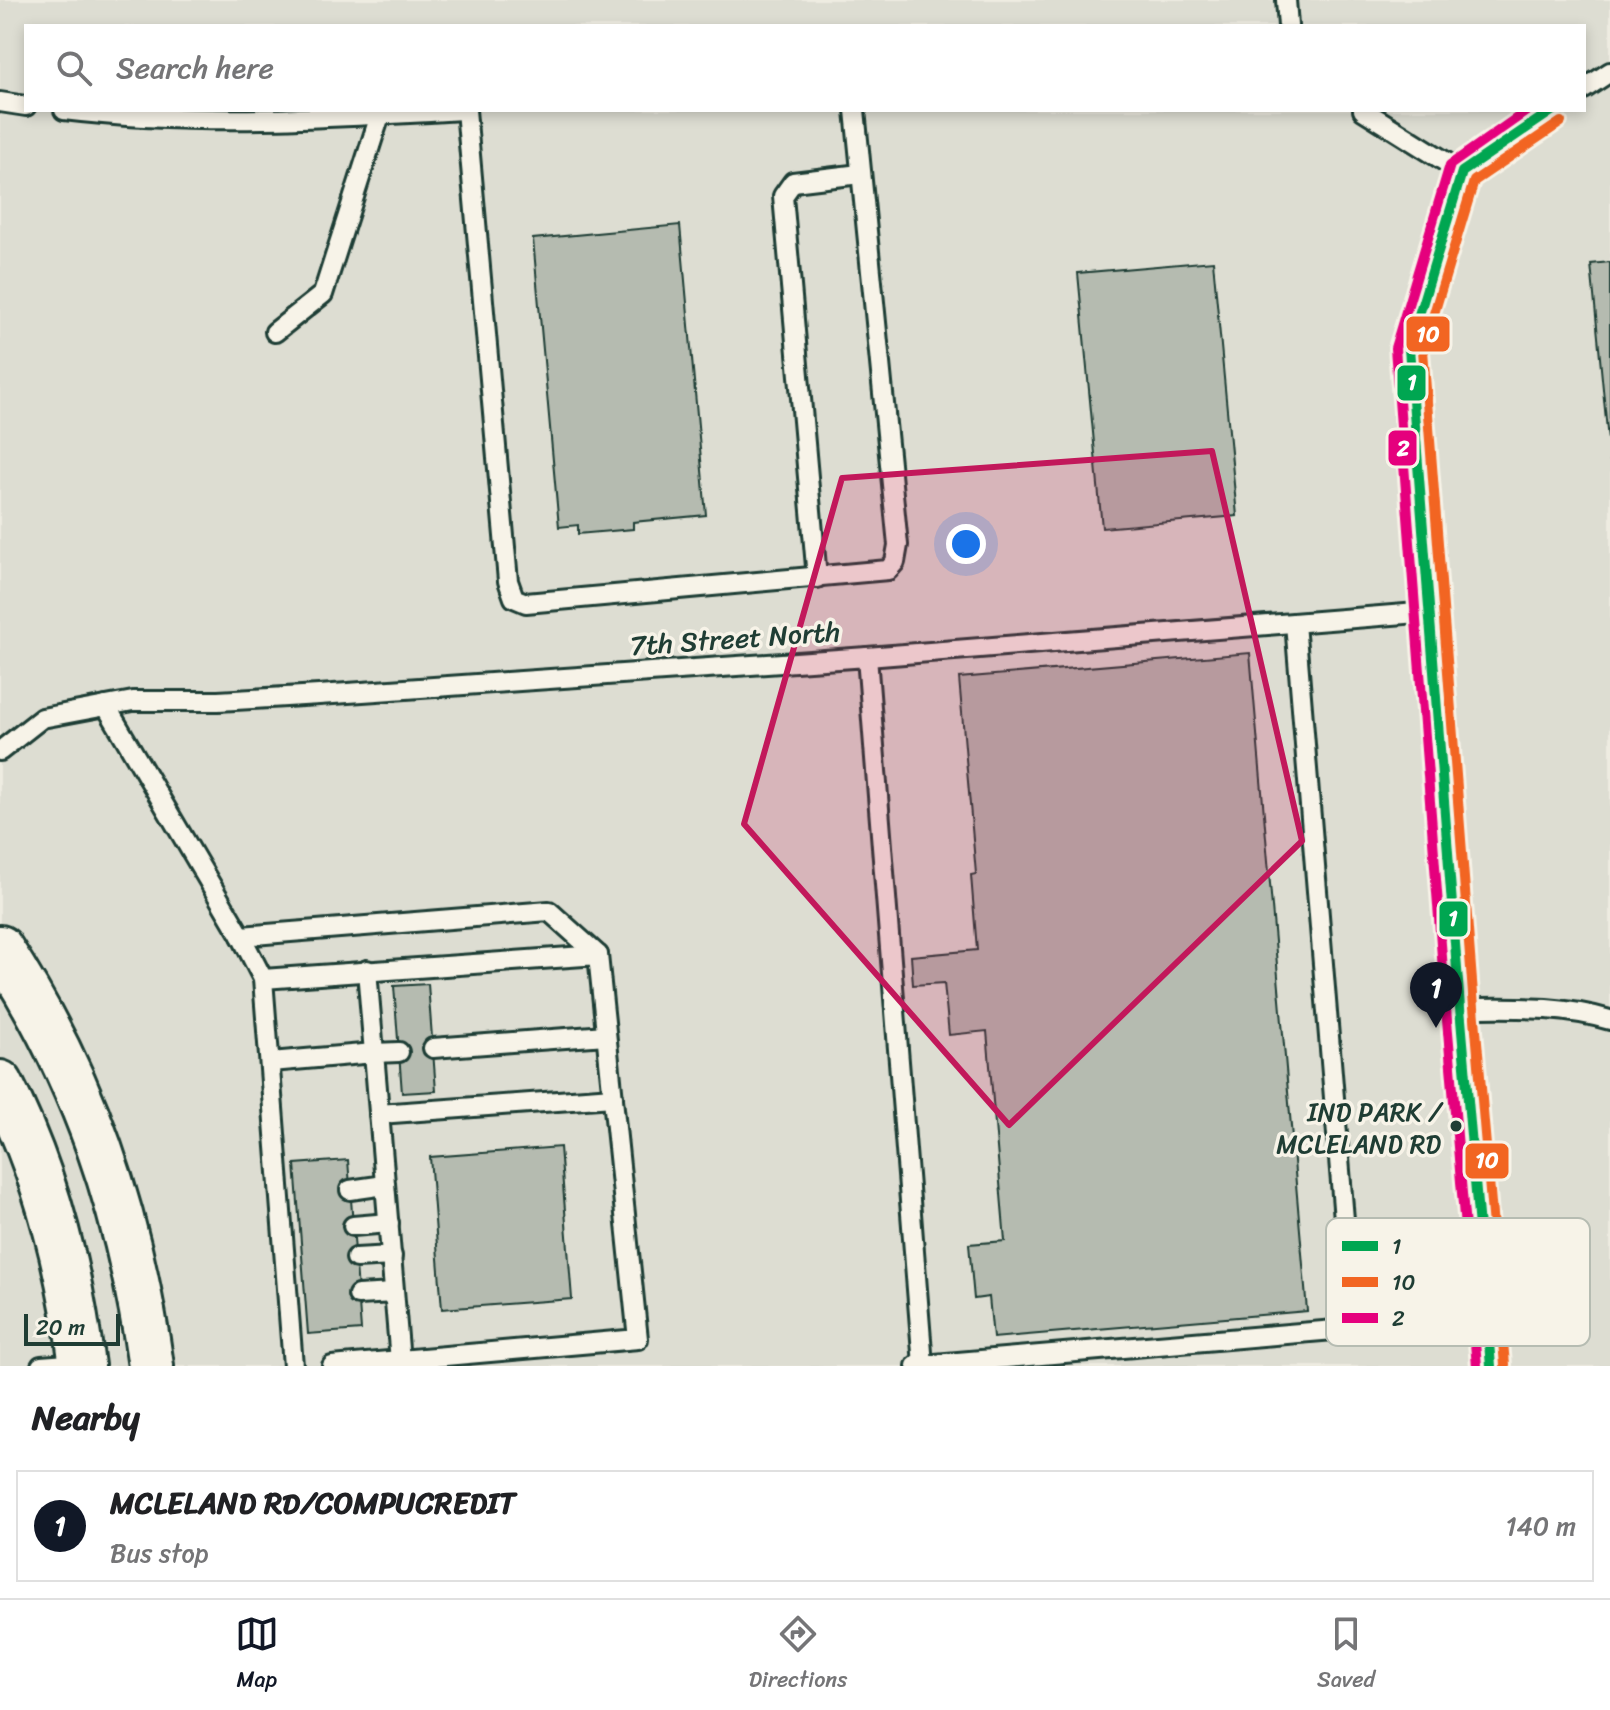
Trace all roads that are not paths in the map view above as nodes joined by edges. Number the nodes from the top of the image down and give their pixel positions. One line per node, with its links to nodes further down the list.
1 (1286, 0): 2 (lane)
2 (1288, 24)
3 (1610, 72): 4 (lane)
4 (1586, 88)
5 (0, 102): 6 (lane)
6 (24, 106)
7 (82, 112): 13 (lane)
8 (430, 112): 13 (lane)
9 (464, 112): 17 (lane)
10 (855, 112): 15 (lane)
11 (1366, 112): 14 (lane)
12 (1550, 112): 14 (lane)
13 (380, 115): 16 (lane)
14 (1462, 172): 18 (lane)
15 (860, 174): 17 (lane); 17 (lane)
16 (275, 332)
17 (817, 578)
18 (1430, 612): 19 (lane); 28 (lane)
19 (1295, 623): 20 (lane); 40 (lane)
20 (867, 657): 21 (lane, 7th Street North); 56 (lane, 7th Street North)
21 (106, 706): 22 (lane, 7th Street North); 23 (lane)
22 (0, 751)
23 (241, 936): 25 (lane); 27 (lane)
24 (0, 948): 57 (main road)
25 (598, 955): 26 (lane); 30 (lane)
26 (367, 970): 27 (lane); 33 (lane)
27 (263, 979): 34 (lane)
28 (1460, 1008): 29 (lane); 41 (lane)
29 (1610, 1020)
30 (606, 1035): 31 (lane); 36 (lane)
31 (433, 1048)
32 (399, 1052): 33 (lane)
33 (374, 1053): 34 (lane); 37 (lane)
34 (271, 1062): 47 (lane)
35 (0, 1083): 55 (main road)
36 (613, 1097): 37 (lane); 54 (lane)
37 (379, 1114): 38 (lane)
38 (385, 1185): 39 (lane); 42 (lane)
39 (350, 1190)
40 (1344, 1218)
41 (1478, 1218)
42 (389, 1223): 43 (lane); 44 (lane)
43 (353, 1226)
44 (392, 1256): 45 (lane); 48 (lane)
45 (356, 1258)
46 (303, 1262): 47 (lane)
47 (283, 1264): 51 (lane)
48 (394, 1293): 49 (lane); 54 (lane)
49 (358, 1295)
50 (305, 1298): 51 (lane)
51 (286, 1300): 58 (lane)
52 (1326, 1331): 56 (lane)
53 (1489, 1346): 61 (lane)
54 (400, 1361): 59 (lane)
55 (69, 1365)
56 (923, 1365): 60 (lane)
57 (151, 1366)
58 (293, 1366)
59 (332, 1366)
60 (916, 1366)
61 (1491, 1366)

